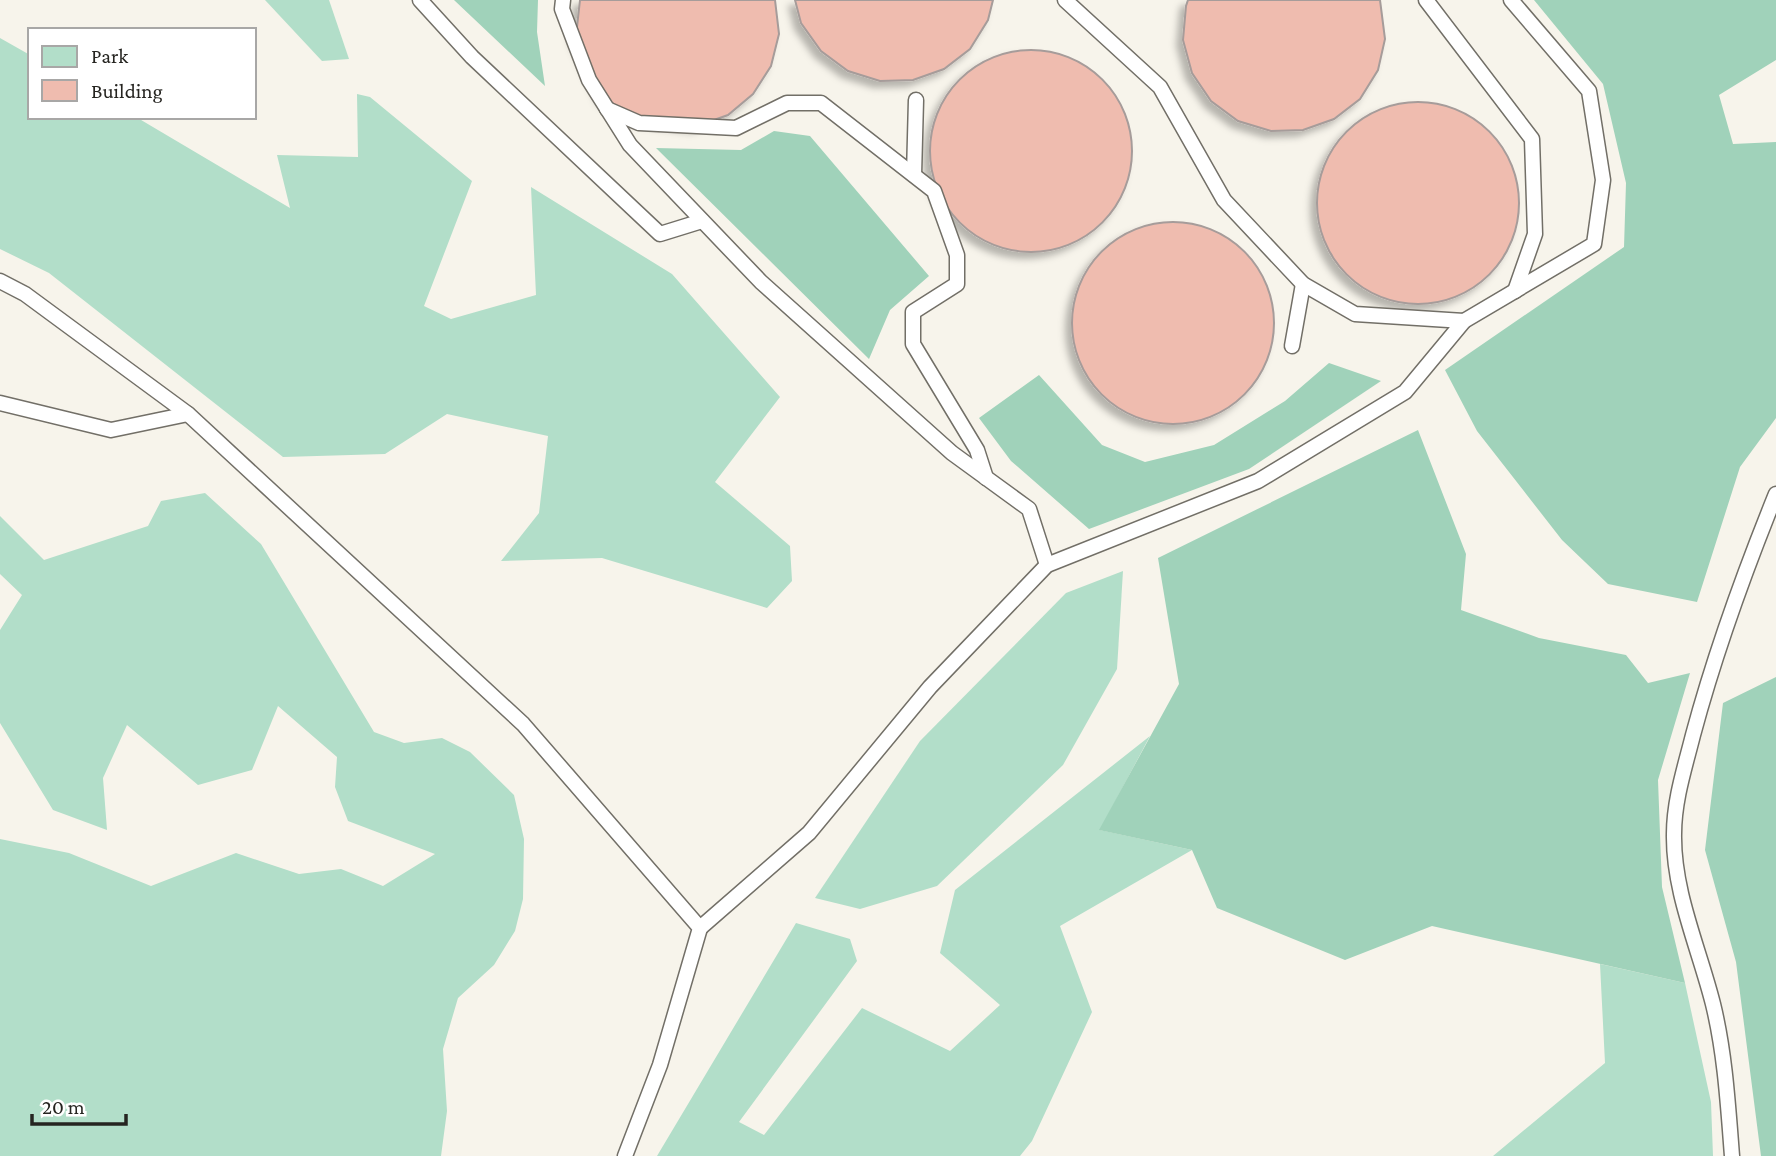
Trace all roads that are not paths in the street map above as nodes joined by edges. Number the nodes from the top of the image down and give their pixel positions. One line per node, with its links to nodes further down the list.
1 (420, 0): 9 (lane)
2 (563, 0): 7 (lane)
3 (1065, 0): 11 (lane)
4 (1426, 0): 12 (lane)
5 (1511, 0): 12 (lane)
6 (916, 100): 8 (lane)
7 (607, 108): 8 (lane); 9 (lane)
8 (914, 175): 17 (lane)
9 (702, 221): 17 (lane)
10 (0, 281): 16 (lane)
11 (1303, 284): 13 (lane); 14 (lane)
12 (1515, 291): 13 (lane)
13 (1464, 321): 19 (lane)
14 (1292, 346)
15 (0, 403): 16 (lane)
16 (188, 414): 20 (lane)
17 (986, 478): 19 (lane)
18 (1776, 494): 22 (lane)
19 (1047, 565): 20 (lane)
20 (700, 928): 21 (lane)
21 (625, 1156)
22 (1732, 1156)

